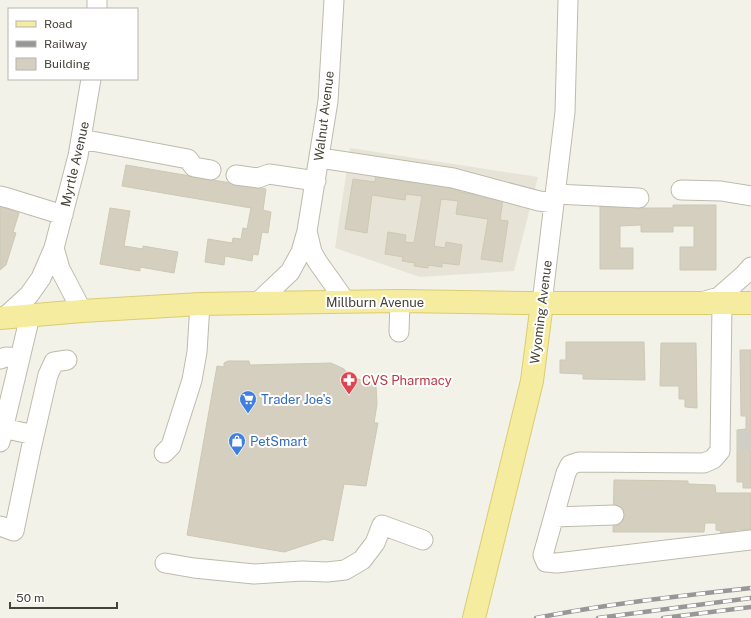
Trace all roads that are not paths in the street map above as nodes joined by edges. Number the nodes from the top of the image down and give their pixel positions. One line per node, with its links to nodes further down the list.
1 (334, 0): 5 (street, Walnut Avenue)
2 (568, 0): 13 (street, Wyoming Avenue)
3 (91, 80): 4 (street, Myrtle Avenue)
4 (81, 139): 6 (street); 14 (street, Myrtle Avenue)
5 (320, 158): 8 (street, Walnut Avenue); 13 (street)
6 (211, 170)
7 (236, 175): 8 (street)
8 (316, 181): 15 (street, Walnut Avenue)
9 (681, 190): 11 (street)
10 (0, 196): 14 (street)
11 (751, 196)
12 (639, 198): 13 (street)
13 (554, 199): 21 (street, Wyoming Avenue)
14 (63, 216): 16 (street, Myrtle Avenue)
15 (307, 231): 19 (street, Walnut Avenue); 20 (street, Walnut Avenue)
16 (54, 248): 26 (street); 28 (street, Myrtle Avenue)
17 (751, 267): 22 (street)
18 (400, 301): 19 (main road, Millburn Avenue); 21 (main road, Millburn Avenue); 29 (street)
19 (346, 302): 20 (main road, Millburn Avenue)
20 (257, 303): 25 (main road, Millburn Avenue)
21 (542, 303): 22 (main road, Millburn Avenue); 42 (main road, Wyoming Avenue)
22 (697, 303): 23 (main road, Millburn Avenue)
23 (722, 303): 24 (main road, Millburn Avenue); 37 (street)
24 (751, 303)
25 (200, 304): 26 (main road, Millburn Avenue); 35 (street)
26 (82, 311): 27 (main road, Millburn Avenue)
27 (30, 316): 28 (main road, Millburn Avenue); 30 (street)
28 (3, 318)
29 (399, 332)
30 (20, 358): 31 (street); 33 (street)
31 (0, 359)
32 (67, 360): 34 (street)
33 (2, 435): 34 (street)
34 (34, 435): 38 (street)
35 (164, 453)
36 (614, 515): 37 (street)
37 (554, 516): 40 (street)
38 (0, 526)
39 (423, 540): 41 (street)
40 (751, 540)
41 (165, 563)
42 (474, 618)

